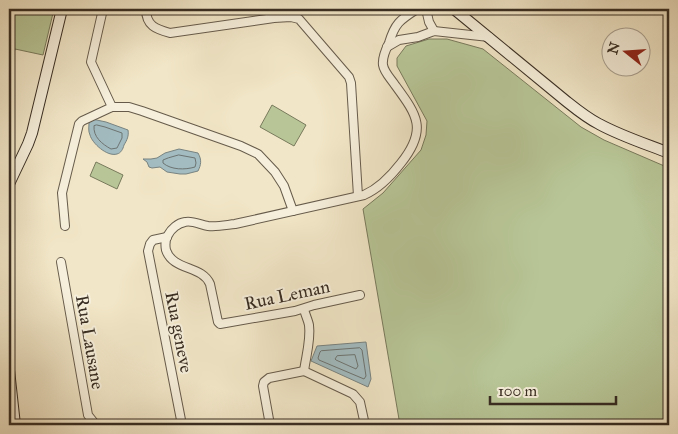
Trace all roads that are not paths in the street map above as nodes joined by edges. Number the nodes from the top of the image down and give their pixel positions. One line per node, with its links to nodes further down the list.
1 (62, 9): 12 (main road)
2 (103, 9): 10 (street)
3 (146, 9): 13 (street)
4 (417, 9): 9 (street)
5 (426, 9): 7 (street)
6 (454, 9): 8 (main road)
7 (434, 31): 8 (street); 9 (street)
8 (489, 38): 11 (main road)
9 (387, 46): 13 (street)
10 (112, 106): 14 (street); 15 (street)
11 (669, 153)
12 (9, 184)
13 (358, 196): 14 (street)
14 (293, 211): 16 (street)
15 (65, 226)
16 (166, 237): 19 (street, Rua Leman); 24 (street, Rua geneve)
17 (61, 262): 23 (street, Rua Lausane)
18 (360, 295): 19 (street, Rua Leman)
19 (304, 309): 21 (street)
20 (9, 370): 22 (main road)
21 (304, 371): 25 (street); 26 (street)
22 (15, 425)
23 (96, 425)
24 (182, 425)
25 (270, 425)
26 (365, 425)

